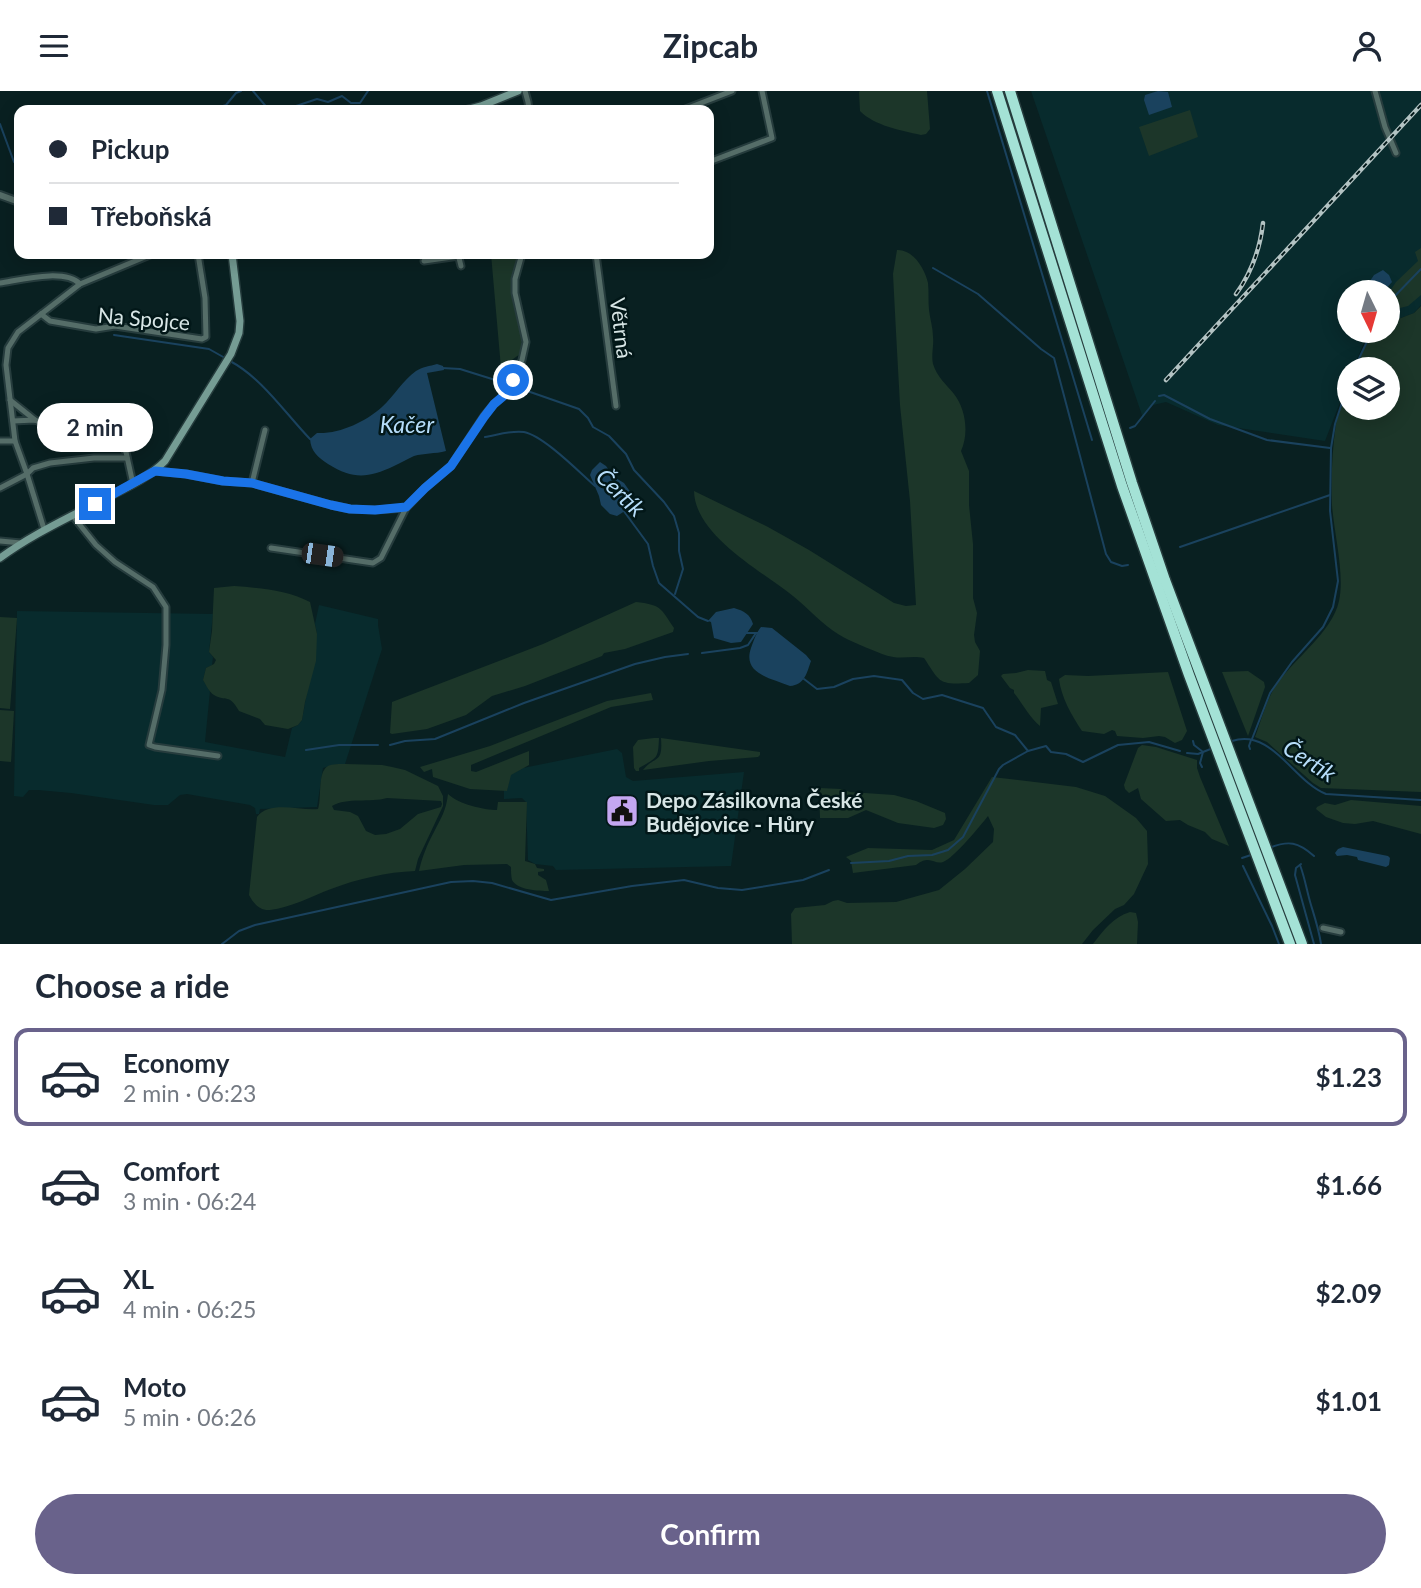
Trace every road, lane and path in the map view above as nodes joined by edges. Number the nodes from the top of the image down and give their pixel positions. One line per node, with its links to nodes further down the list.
1 (518, 91): 7 (main road)
2 (732, 91): 8 (street)
3 (762, 91): 10 (street)
4 (997, 91): 45 (highway)
5 (1010, 91): 45 (highway)
6 (1375, 91): 9 (street)
7 (483, 105)
8 (696, 105)
9 (1396, 153)
10 (714, 160)
11 (140, 259): 21 (street)
12 (199, 259): 22 (street, Na Spojce)
13 (233, 259): 33 (main road)
14 (435, 259): 18 (street)
15 (459, 259): 19 (street)
16 (521, 259): 38 (street)
17 (597, 259): 26 (street, Větrná)
18 (424, 261)
19 (461, 266)
20 (0, 283): 21 (street)
21 (80, 284): 22 (street)
22 (41, 314): 24 (street)
23 (0, 386): 24 (street)
24 (9, 389): 25 (street)
25 (10, 400): 27 (street); 28 (street)
26 (616, 406)
27 (35, 420): 28 (street); 32 (street)
28 (13, 421): 31 (street)
29 (265, 430): 35 (street)
30 (0, 440): 31 (street)
31 (15, 441): 34 (street)
32 (127, 458): 34 (street); 36 (street)
33 (155, 471): 35 (street); 36 (main road)
34 (27, 474): 37 (street); 40 (street)
35 (252, 483): 38 (street)
36 (133, 484): 39 (main road)
37 (0, 488)
38 (406, 507): 43 (street)
39 (72, 515): 40 (main road); 46 (street)
40 (44, 529): 42 (main road)
41 (0, 541): 42 (street)
42 (21, 543): 44 (main road)
43 (271, 548)
44 (0, 558)
45 (1217, 732): 47 (highway)
46 (218, 756)
47 (1264, 861): 50 (highway); 51 (highway)
48 (1323, 928): 49 (street)
49 (1341, 932)
50 (1290, 944)
51 (1302, 944)

